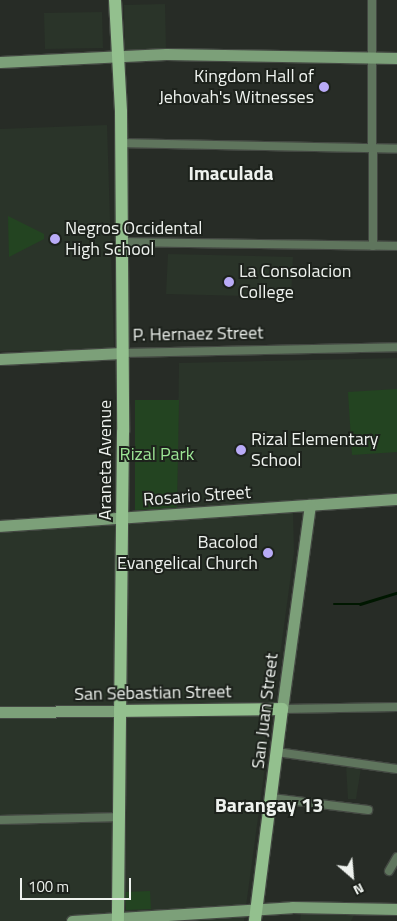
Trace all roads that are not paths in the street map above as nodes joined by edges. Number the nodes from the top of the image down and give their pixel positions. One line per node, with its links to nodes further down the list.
1 (115, 0): 3 (main road, Araneta Avenue)
2 (372, 0): 4 (street)
3 (116, 57): 4 (street); 6 (street); 7 (main road, Araneta Avenue)
4 (372, 57): 5 (street); 8 (street)
5 (397, 58)
6 (0, 62)
7 (121, 143): 8 (street); 10 (main road, Araneta Avenue)
8 (373, 149): 9 (street); 11 (street)
9 (397, 149)
10 (122, 242): 11 (street); 14 (main road, Araneta Avenue)
11 (373, 246): 12 (street)
12 (397, 246)
13 (397, 347): 14 (street, P. Hernaez Street)
14 (122, 353): 15 (street, P. Hernaez Street); 18 (main road, Araneta Avenue)
15 (0, 359)
16 (397, 500): 17 (street, Rosario Street)
17 (310, 505): 18 (street, Rosario Street); 21 (street, San Juan Street)
18 (123, 519): 19 (street, Rosario Street); 22 (main road, Araneta Avenue)
19 (0, 526)
20 (397, 707): 21 (street, San Sebastian Street)
21 (282, 709): 22 (main road, San Sebastian Street); 24 (main road, San Juan Street)
22 (120, 711): 23 (street, San Sebastian Street); 28 (main road, Araneta Avenue)
23 (0, 712)
24 (278, 752): 25 (street); 26 (main road, San Juan Street)
25 (397, 769)
26 (272, 798): 27 (street); 33 (main road, San Juan Street)
27 (368, 810)
28 (119, 817): 29 (street); 34 (main road, Araneta Avenue)
29 (0, 820)
30 (397, 857): 31 (street)
31 (389, 871)
32 (397, 909): 33 (street)
33 (256, 915): 34 (street)
34 (118, 919): 35 (street)
35 (72, 921)

